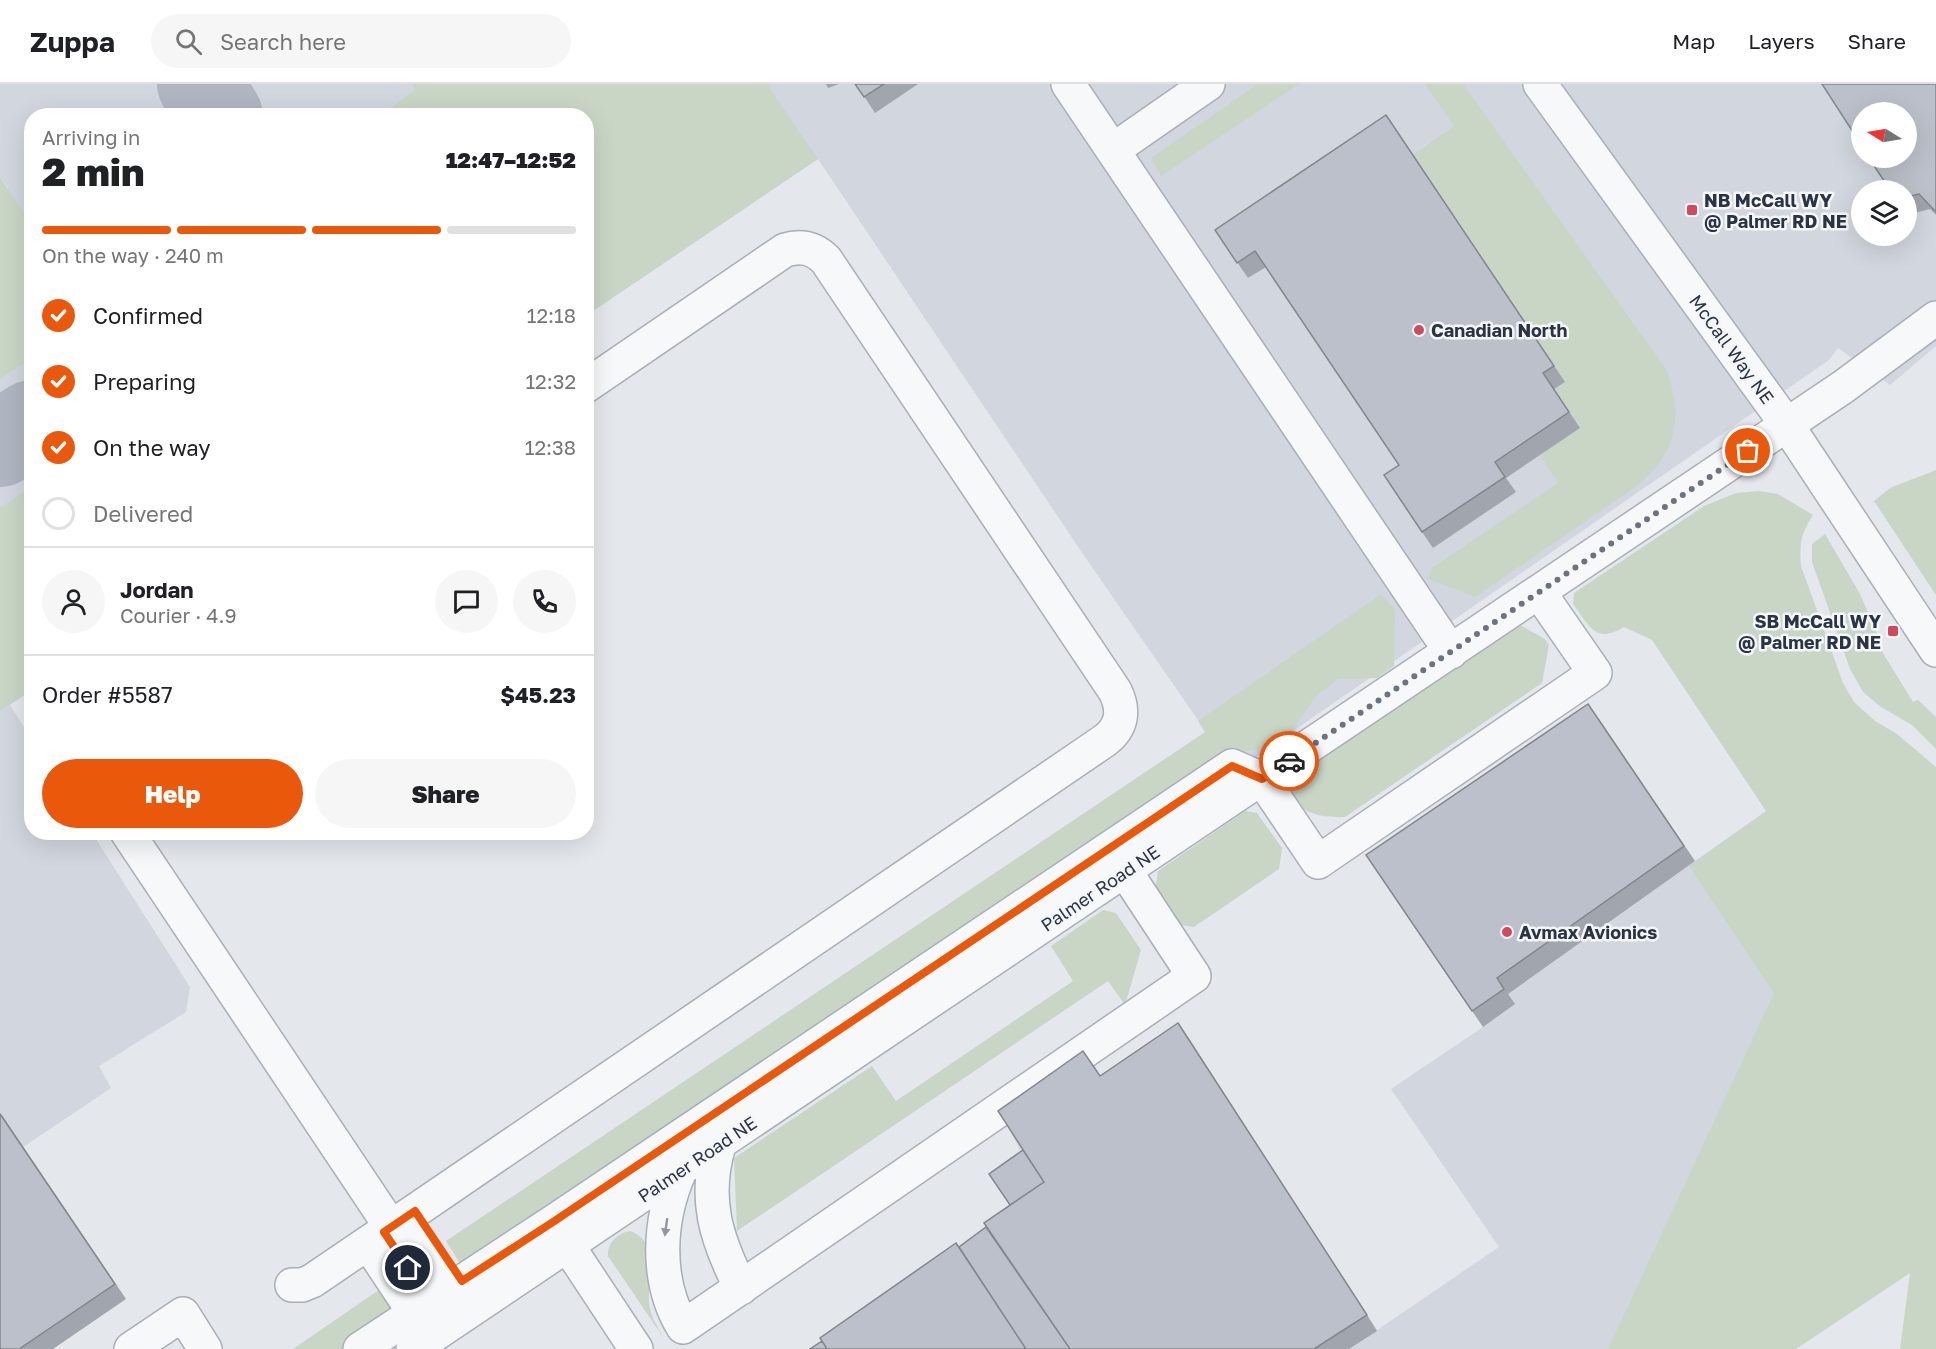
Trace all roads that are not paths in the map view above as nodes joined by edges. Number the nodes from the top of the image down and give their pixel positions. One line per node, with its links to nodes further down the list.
1 (1068, 84): 4 (street)
2 (1208, 84): 4 (street)
3 (1540, 84): 7 (street, McCall Way NE)
4 (1113, 150): 10 (street)
5 (1936, 318): 7 (street, Palmer Road NE)
6 (594, 381): 17 (street)
7 (1787, 425): 8 (street, Palmer Road NE); 9 (street, McCall Way NE)
8 (1539, 592): 10 (street, Palmer Road NE); 11 (street)
9 (1936, 650)
10 (1451, 652): 11 (street, Palmer Road NE)
11 (1262, 779): 13 (street, Palmer Road NE); 14 (street)
12 (132, 840): 17 (street)
13 (1125, 871): 14 (street, Palmer Road NE); 20 (street)
14 (932, 984): 15 (street, Palmer Road NE); 21 (street)
15 (719, 1145): 16 (street, Palmer Road NE); 20 (street)
16 (680, 1171): 18 (street, Palmer Road NE); 20 (street, one-way to 20)
17 (392, 1227): 19 (street); 21 (street); 21 (street)
18 (568, 1246): 21 (street, Palmer Road NE); 25 (street)
19 (292, 1285)
20 (741, 1288)
21 (442, 1314): 24 (street)
22 (131, 1349): 23 (street)
23 (205, 1349)
24 (360, 1349)
25 (636, 1349)

